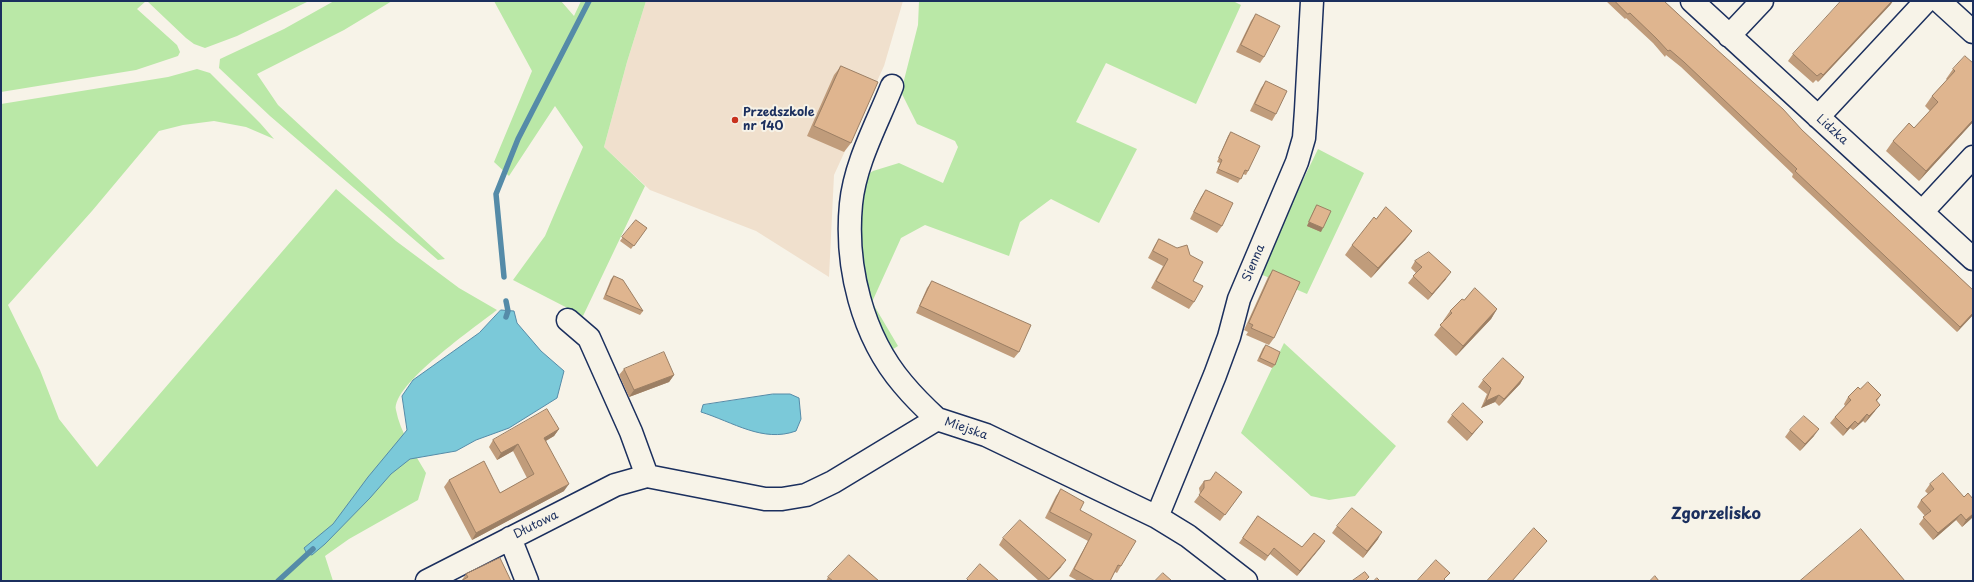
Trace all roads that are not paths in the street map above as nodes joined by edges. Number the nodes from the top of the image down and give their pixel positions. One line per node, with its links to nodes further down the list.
1 (1312, 1): 16 (street, Sienna)
2 (1692, 1): 7 (street, Lidzka)
3 (1762, 1): 7 (street)
4 (1926, 1): 9 (street)
5 (1939, 1): 6 (street)
6 (1973, 32)
7 (1729, 36): 9 (street, Lidzka)
8 (892, 86): 14 (street)
9 (1818, 117): 11 (street, Lidzka)
10 (1973, 157): 11 (street)
11 (1922, 212): 12 (street, Lidzka)
12 (1973, 259)
13 (568, 320): 15 (street)
14 (936, 419): 15 (street, Miejska); 16 (street, Miejska)
15 (647, 476): 17 (street, Dłutowa)
16 (1157, 517): 20 (street, Miejska)
17 (510, 538): 18 (street, Dłutowa); 19 (street)
18 (427, 581)
19 (527, 581)
20 (1246, 581)

